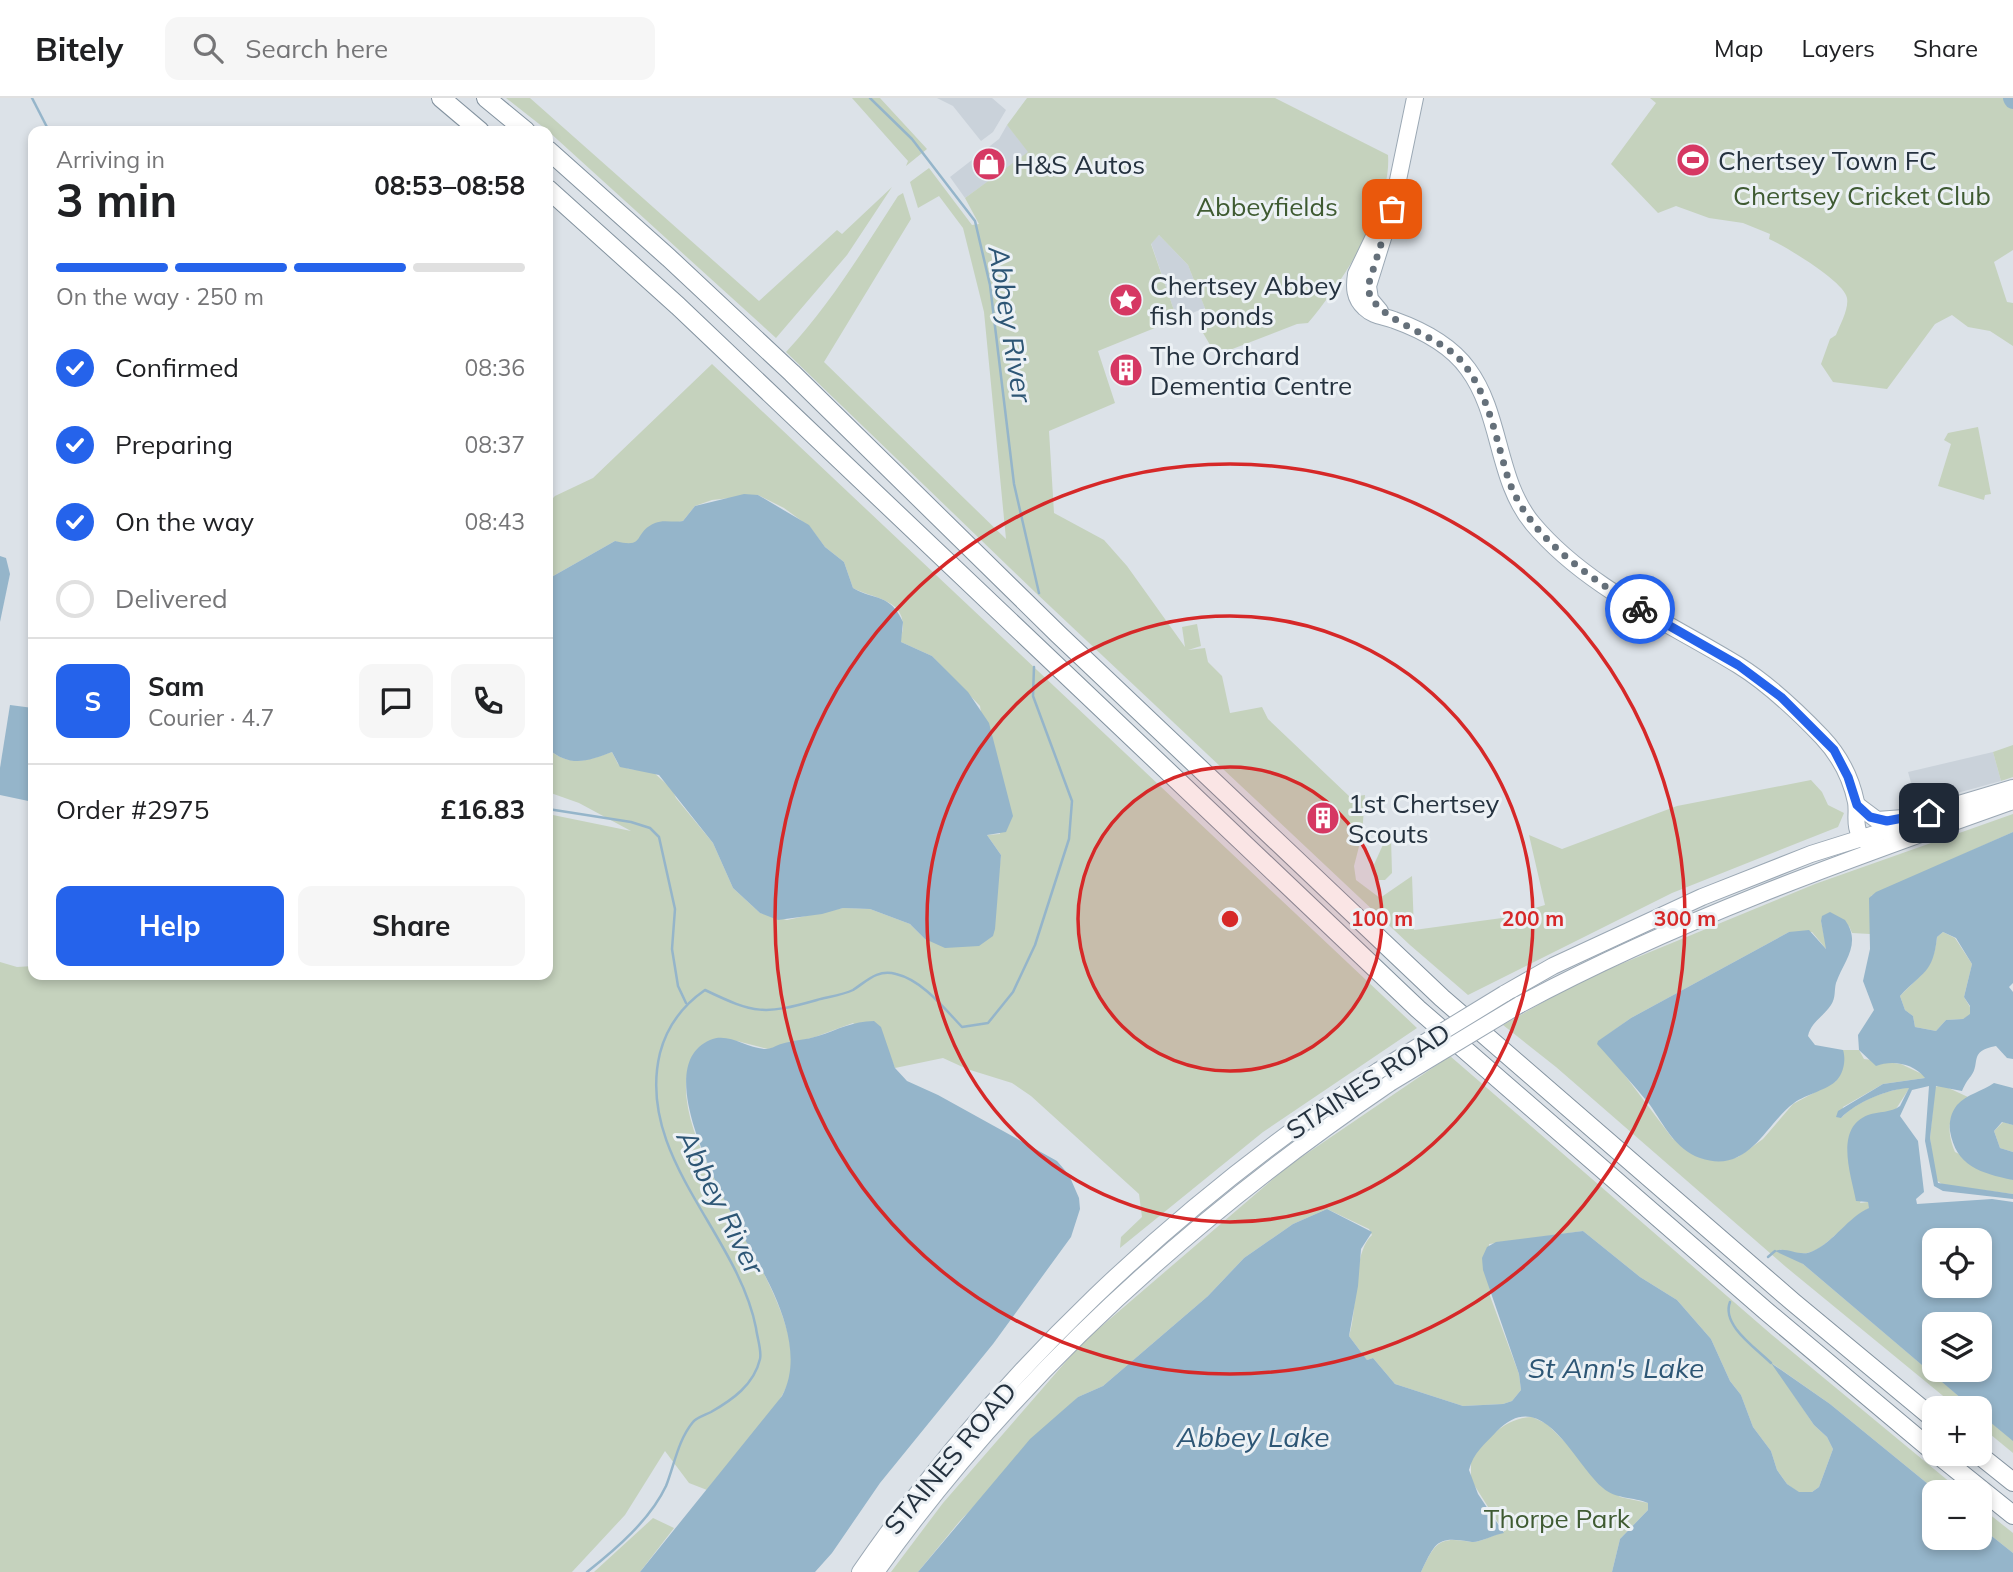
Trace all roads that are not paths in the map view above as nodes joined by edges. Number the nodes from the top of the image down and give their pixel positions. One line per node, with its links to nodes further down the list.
1 (441, 98): 4 (highway)
2 (486, 98): 5 (highway)
3 (1415, 98): 10 (main road)
4 (474, 126)
5 (520, 126)
6 (553, 154): 15 (highway)
7 (553, 194): 16 (highway)
8 (2013, 788): 11 (main road, STAINES ROAD)
9 (2013, 801): 13 (main road, STAINES ROAD)
10 (1856, 813): 11 (main road); 12 (main road); 14 (main road)
11 (1929, 813): 12 (main road, STAINES ROAD)
12 (1863, 839): 13 (main road); 14 (main road, STAINES ROAD)
13 (1880, 848): 22 (main road, STAINES ROAD, bridge)
14 (1811, 854): 21 (main road, STAINES ROAD, bridge)
15 (1922, 1409)
16 (1922, 1442)
17 (1992, 1465): 19 (highway)
18 (1951, 1466): 20 (highway)
19 (2013, 1482)
20 (2013, 1515)
21 (860, 1572)
22 (876, 1572)

